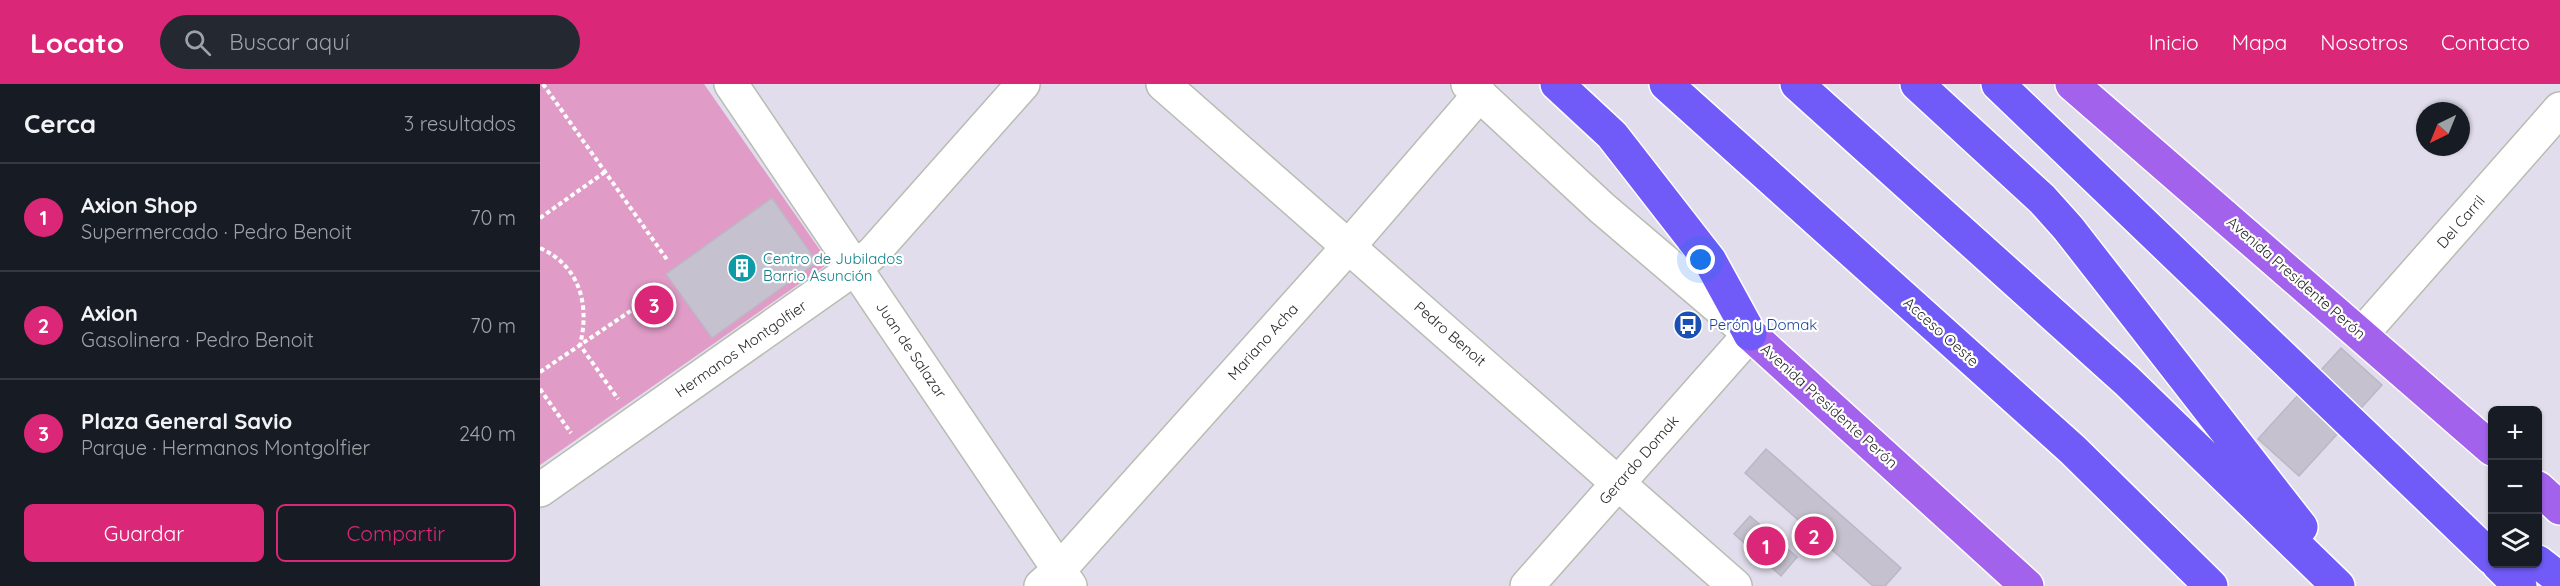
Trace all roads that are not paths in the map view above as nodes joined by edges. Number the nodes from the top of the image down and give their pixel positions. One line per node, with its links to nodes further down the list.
1 (731, 84): 13 (street, Juan de Salazar)
2 (1023, 84): 13 (street, Hermanos Montgolfier)
3 (1163, 84): 12 (street, Pedro Benoit)
4 (1557, 84): 14 (highway)
5 (1666, 84): 31 (highway, Acceso Oeste)
6 (1797, 84): 32 (highway)
7 (1917, 84): 33 (highway)
8 (1998, 84): 16 (highway)
9 (2072, 84): 15 (main road, Avenida Presidente Perón)
10 (1474, 89): 12 (street, Mariano Acha); 14 (street, Avenida Presidente Perón)
11 (2560, 109): 15 (street, Del Carril)
12 (1349, 246): 18 (street, Pedro Benoit); 27 (street, Mariano Acha)
13 (855, 268): 19 (street, Hermanos Montgolfier); 27 (street, Juan de Salazar)
14 (1750, 334): 18 (street, Gerardo Domak); 30 (main road, Avenida Presidente Perón)
15 (2361, 335): 17 (main road, Avenida Presidente Perón)
16 (2328, 400): 22 (highway); 23 (highway)
17 (2488, 445)
18 (1619, 483): 28 (street, Gerardo Domak); 29 (street, Pedro Benoit)
19 (540, 490)
20 (2542, 491): 21 (main road)
21 (2560, 507)
22 (2488, 523)
23 (2488, 553)
24 (2542, 565): 26 (highway)
25 (2502, 568): 34 (highway)
26 (2560, 579)
27 (1057, 581)
28 (1527, 586)
29 (1735, 586)
30 (2027, 586)
31 (2211, 586)
32 (2338, 586)
33 (2346, 586)
34 (2520, 586)

